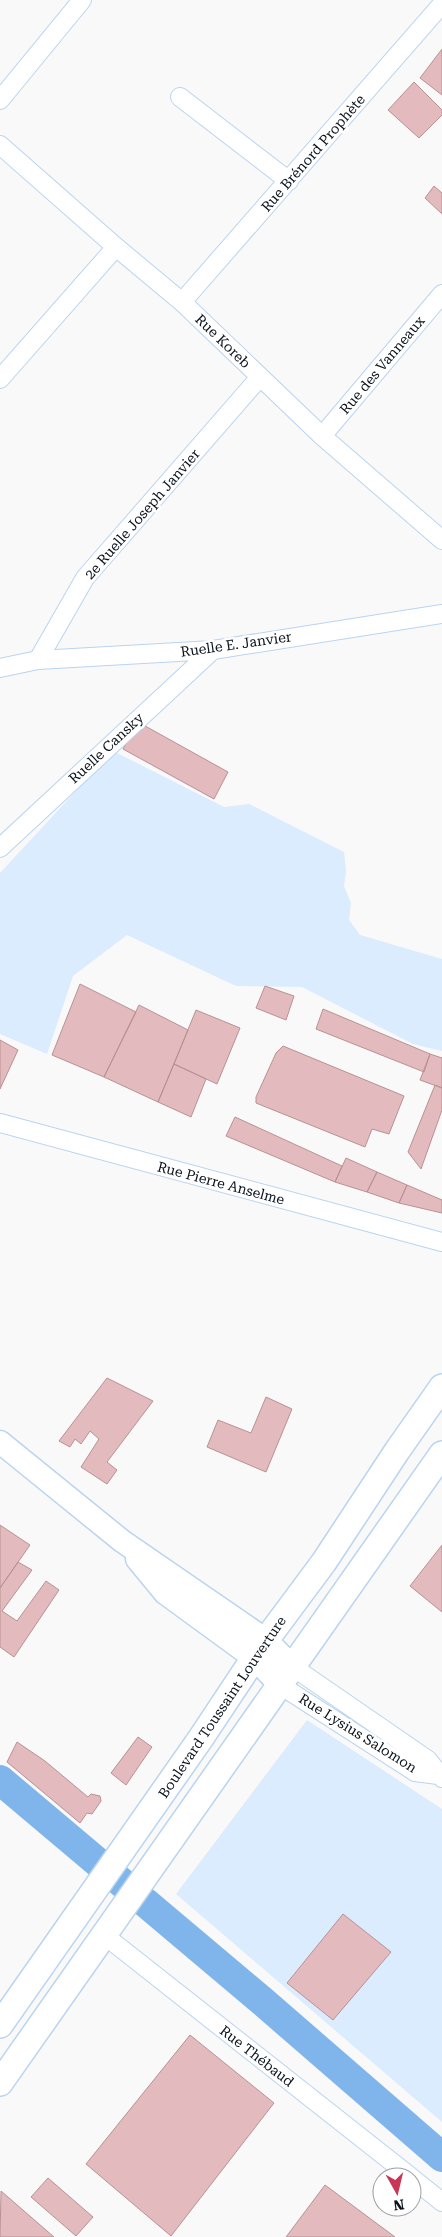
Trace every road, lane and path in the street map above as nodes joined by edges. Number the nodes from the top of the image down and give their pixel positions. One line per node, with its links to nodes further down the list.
1 (82, 0): 4 (street)
2 (442, 4): 6 (street, Rue Brénord Prophète)
3 (180, 97): 6 (street)
4 (0, 100)
5 (0, 145): 7 (street, Rue Koreb)
6 (289, 181): 9 (street, Rue Brénord Prophète)
7 (116, 247): 9 (street, Rue Koreb); 11 (street)
8 (442, 294): 12 (street, Rue des Vanneaux)
9 (182, 302): 10 (street, Rue Koreb)
10 (260, 377): 12 (street, Rue Koreb); 16 (street, 2e Ruelle Joseph Janvier)
11 (0, 379)
12 (322, 436): 13 (street, Rue Koreb)
13 (442, 540)
14 (442, 614): 15 (street, Ruelle E. Janvier)
15 (213, 650): 16 (street, Ruelle E. Janvier); 18 (street, Ruelle Cansky)
16 (38, 660): 17 (street, Ruelle E. Janvier)
17 (0, 668)
18 (0, 848)
19 (0, 1123): 20 (street, Rue Pierre Anselme)
20 (442, 1242)
21 (442, 1387): 24 (main road, Boulevard Toussaint Louverture)
22 (0, 1442): 24 (street)
23 (442, 1454): 25 (main road)
24 (260, 1649): 25 (street); 28 (main road, Boulevard Toussaint Louverture)
25 (287, 1676): 26 (street, Rue Lysius Salomon); 27 (main road)
26 (440, 1777)
27 (108, 1930): 29 (main road); 30 (street, Rue Thébaud)
28 (0, 2025)
29 (0, 2083)
30 (398, 2167)
31 (422, 2187): 32 (street, Rue Thébaud)
32 (442, 2202)

